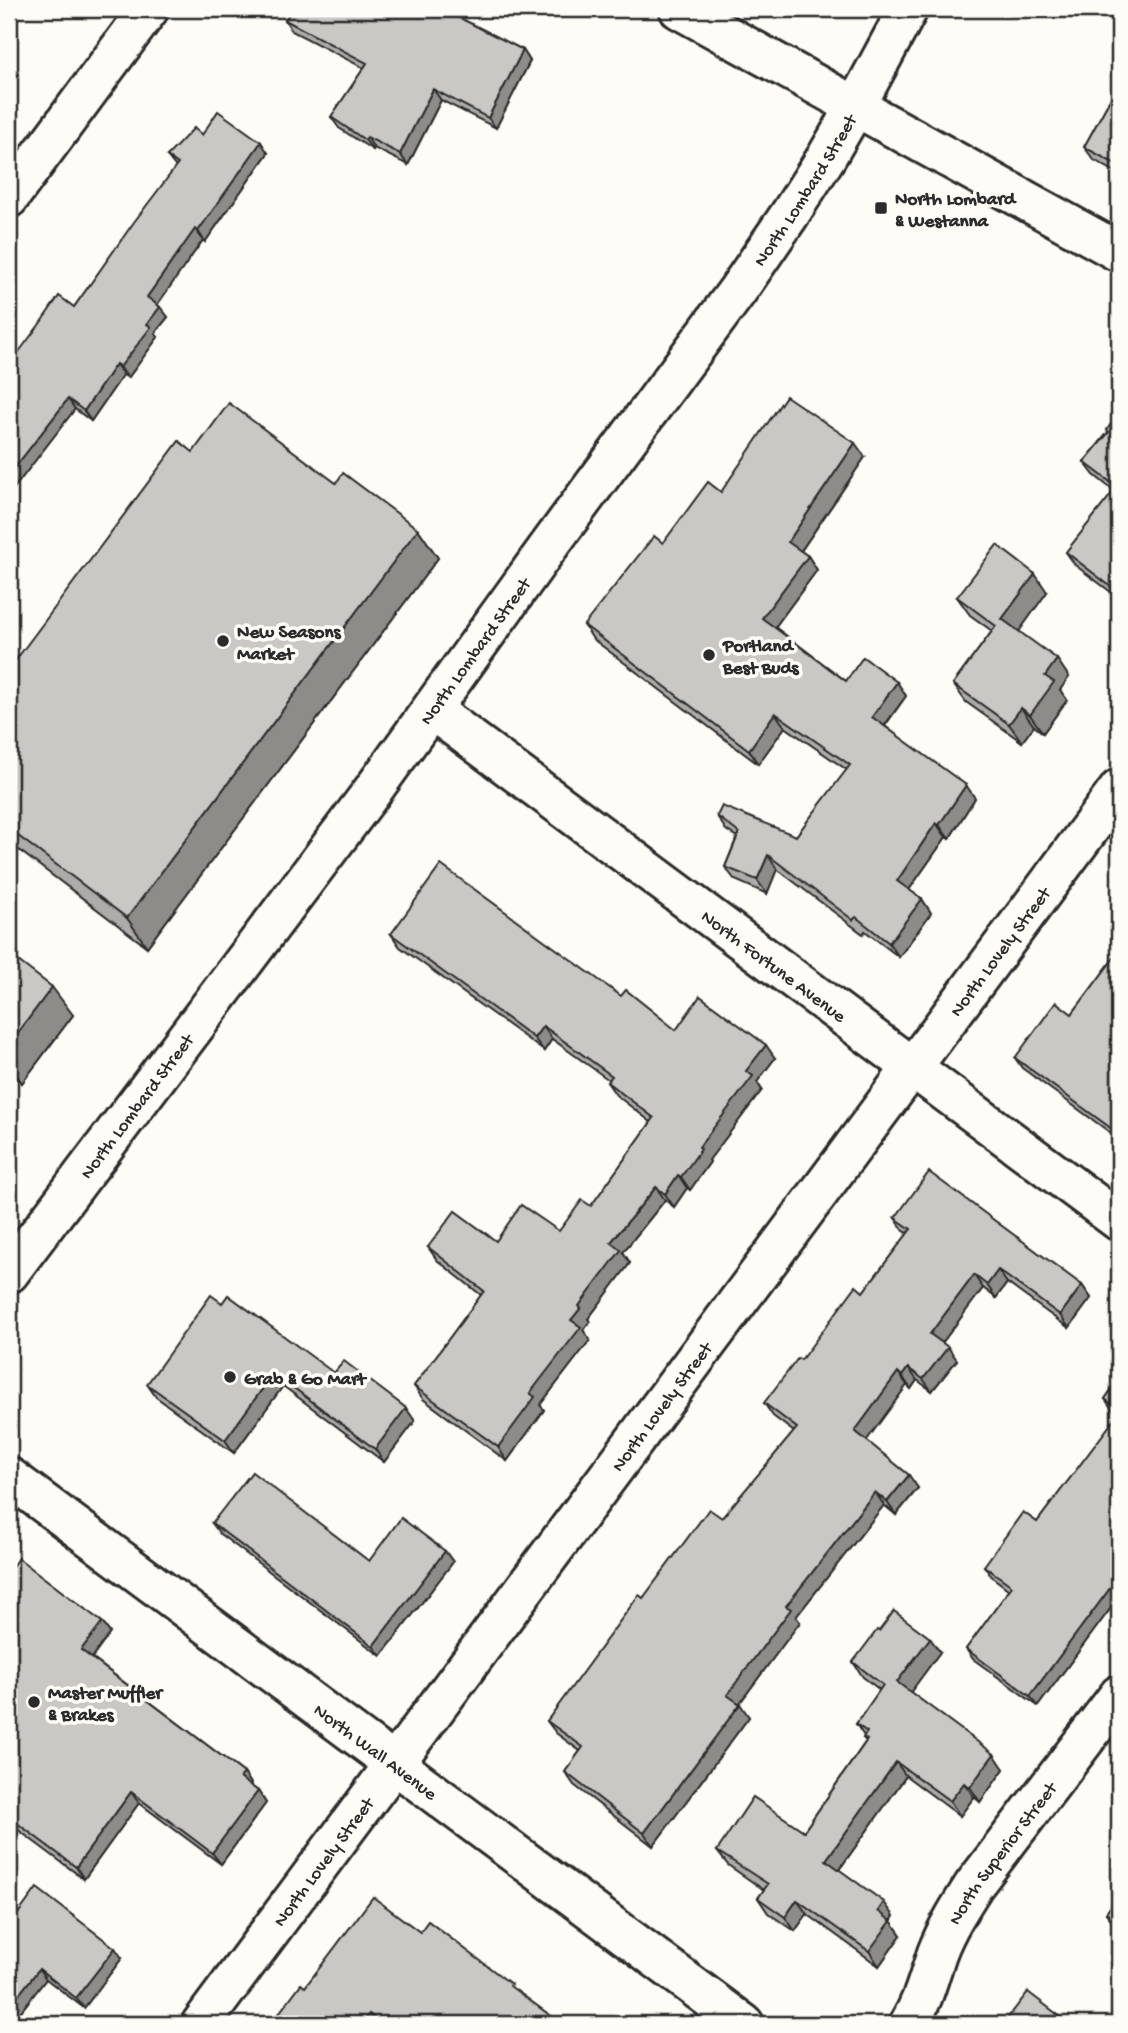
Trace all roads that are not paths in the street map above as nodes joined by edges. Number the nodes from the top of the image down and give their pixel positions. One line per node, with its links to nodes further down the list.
1 (149, 9): 5 (street)
2 (679, 9): 4 (street)
3 (908, 9): 4 (street, North Lombard Street)
4 (856, 106): 6 (street); 7 (street, North Lombard Street)
5 (9, 198)
6 (1119, 252)
7 (432, 710): 9 (street, North Fortune Avenue); 11 (street, North Lombard Street)
8 (1119, 789): 9 (street, North Lovely Street)
9 (913, 1068): 10 (street, North Fortune Avenue); 14 (street, North Lovely Street)
10 (1119, 1221)
11 (9, 1273)
12 (9, 1477): 14 (street, North Wall Avenue)
13 (1119, 1695): 17 (street, North Superior Street)
14 (395, 1763): 15 (street, North Lovely Street); 16 (street, North Wall Avenue)
15 (201, 2024)
16 (744, 2024)
17 (909, 2024)

